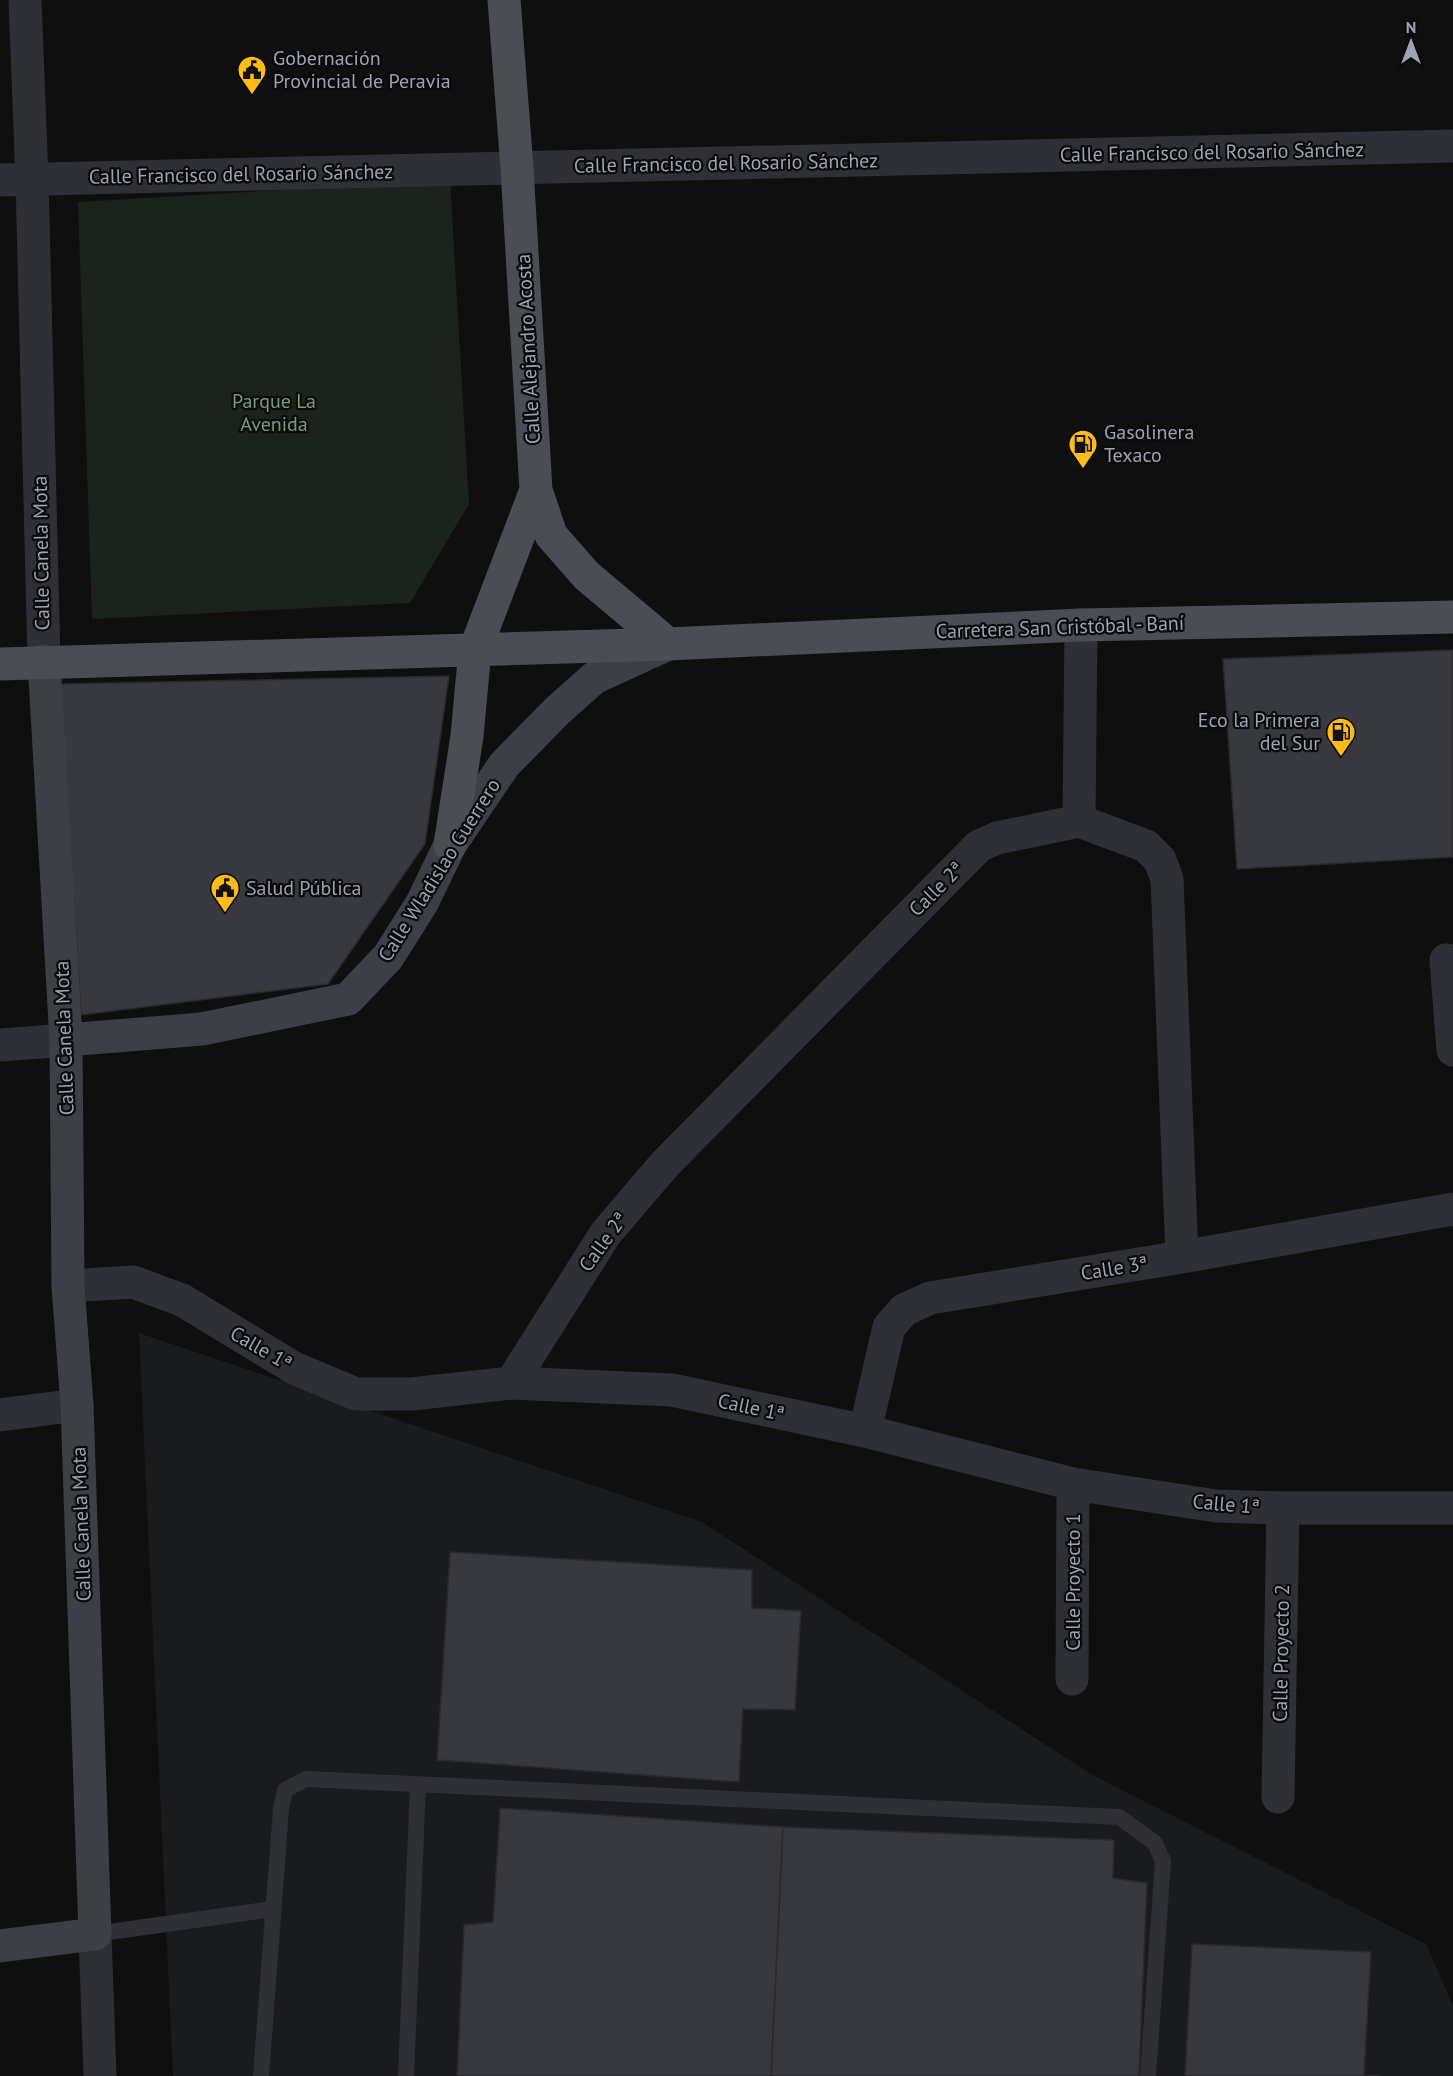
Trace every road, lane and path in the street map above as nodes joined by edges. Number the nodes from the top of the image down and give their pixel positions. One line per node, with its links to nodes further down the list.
1 (25, 0): 5 (street, Calle Canela Mota)
2 (504, 0): 4 (main road, Calle Alejandro Acosta)
3 (1453, 146): 4 (street, Calle Francisco del Rosario Sánchez)
4 (517, 168): 5 (street, Calle Francisco del Rosario Sánchez); 7 (main road, Calle Alejandro Acosta)
5 (32, 179): 6 (street, Calle Francisco del Rosario Sánchez); 12 (street, Calle Canela Mota)
6 (0, 180)
7 (536, 490): 10 (main road, Calle Alejandro Acosta); 11 (main road)
8 (1453, 616): 9 (main road, Carretera San Cristóbal - Baní)
9 (1080, 625): 10 (main road, Carretera San Cristóbal - Baní); 14 (street)
10 (668, 644): 11 (main road, Carretera San Cristóbal - Baní); 15 (main road, Calle Wladislao Guerrero)
11 (475, 650): 12 (main road, Carretera San Cristóbal - Baní); 15 (main road)
12 (44, 661): 13 (main road, Carretera San Cristóbal - Baní); 17 (main road, Calle Canela Mota)
13 (0, 664)
14 (1079, 821): 21 (street); 23 (street, Calle 2ª)
15 (450, 845): 17 (main road, Calle Wladislao Guerrero)
16 (1446, 960): 19 (street)
17 (66, 1040): 18 (street, Calle Wladislao Guerrero); 22 (main road, Calle Canela Mota)
18 (0, 1045)
19 (1453, 1050)
20 (1453, 1209): 21 (street, Calle 3ª)
21 (1182, 1257): 26 (street, Calle 3ª)
22 (68, 1286): 23 (street, Calle 1ª); 24 (main road, Calle Canela Mota)
23 (511, 1383): 26 (street, Calle 1ª)
24 (77, 1405): 25 (street); 34 (main road, Calle Canela Mota)
25 (0, 1415)
26 (865, 1431): 27 (street, Calle 1ª)
27 (1073, 1484): 28 (street, Calle 1ª); 30 (street, Calle Proyecto 1)
28 (1283, 1508): 29 (street, Calle 1ª); 32 (street, Calle Proyecto 2)
29 (1453, 1508)
30 (1072, 1679)
31 (418, 1784): 33 (lane); 38 (lane); 39 (lane)
32 (1278, 1797)
33 (273, 1909): 34 (lane); 37 (lane)
34 (95, 1934): 35 (main road); 36 (street, Calle Canela Mota)
35 (0, 1946)
36 (100, 2076)
37 (261, 2076)
38 (406, 2076)
39 (1148, 2076)

